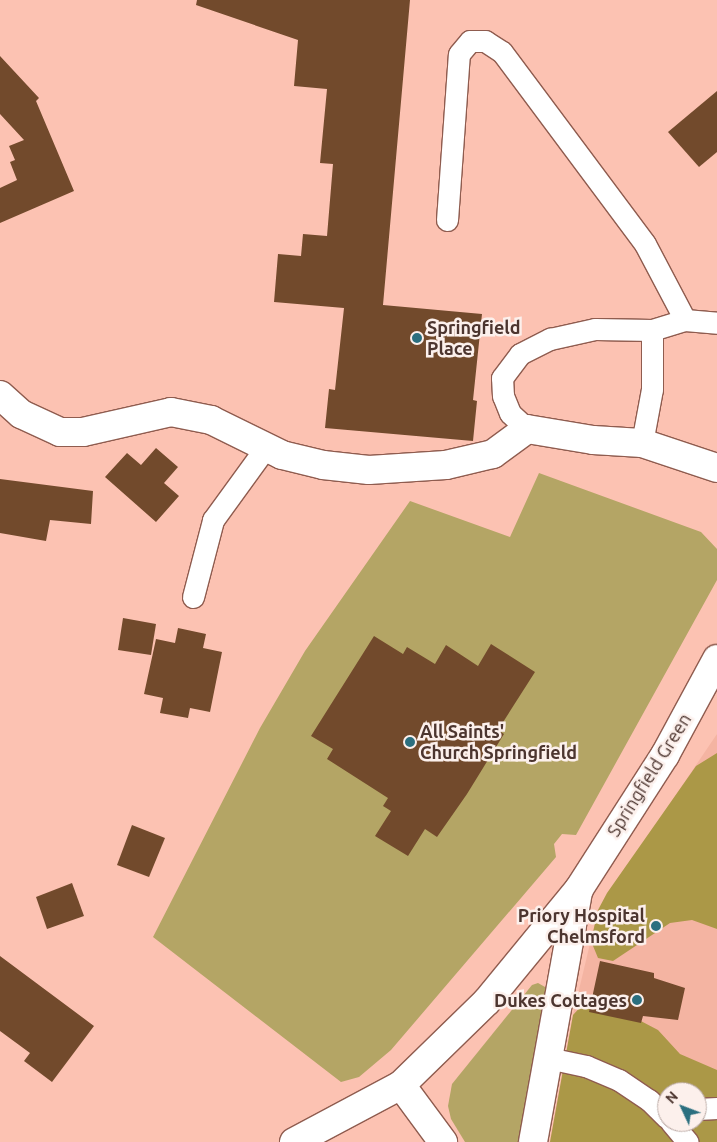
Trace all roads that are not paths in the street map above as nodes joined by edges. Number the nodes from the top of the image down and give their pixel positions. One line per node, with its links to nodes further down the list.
1 (447, 220): 2 (lane)
2 (685, 320): 3 (lane); 4 (lane)
3 (717, 323)
4 (652, 330): 6 (lane); 7 (lane)
5 (0, 395): 8 (street)
6 (527, 429): 7 (street); 8 (street)
7 (642, 443): 9 (street)
8 (266, 447): 10 (lane)
9 (717, 468)
10 (193, 597)
11 (717, 659): 12 (street, Springfield Green)
12 (579, 890): 13 (street, Springfield Green); 14 (street, Springfield Green)
13 (548, 1058): 15 (lane); 19 (street, Springfield Green)
14 (402, 1086): 17 (street, Springfield Green); 18 (street)
15 (657, 1102)
16 (680, 1132): 20 (lane)
17 (294, 1142)
18 (443, 1142)
19 (533, 1142)
20 (688, 1142)

